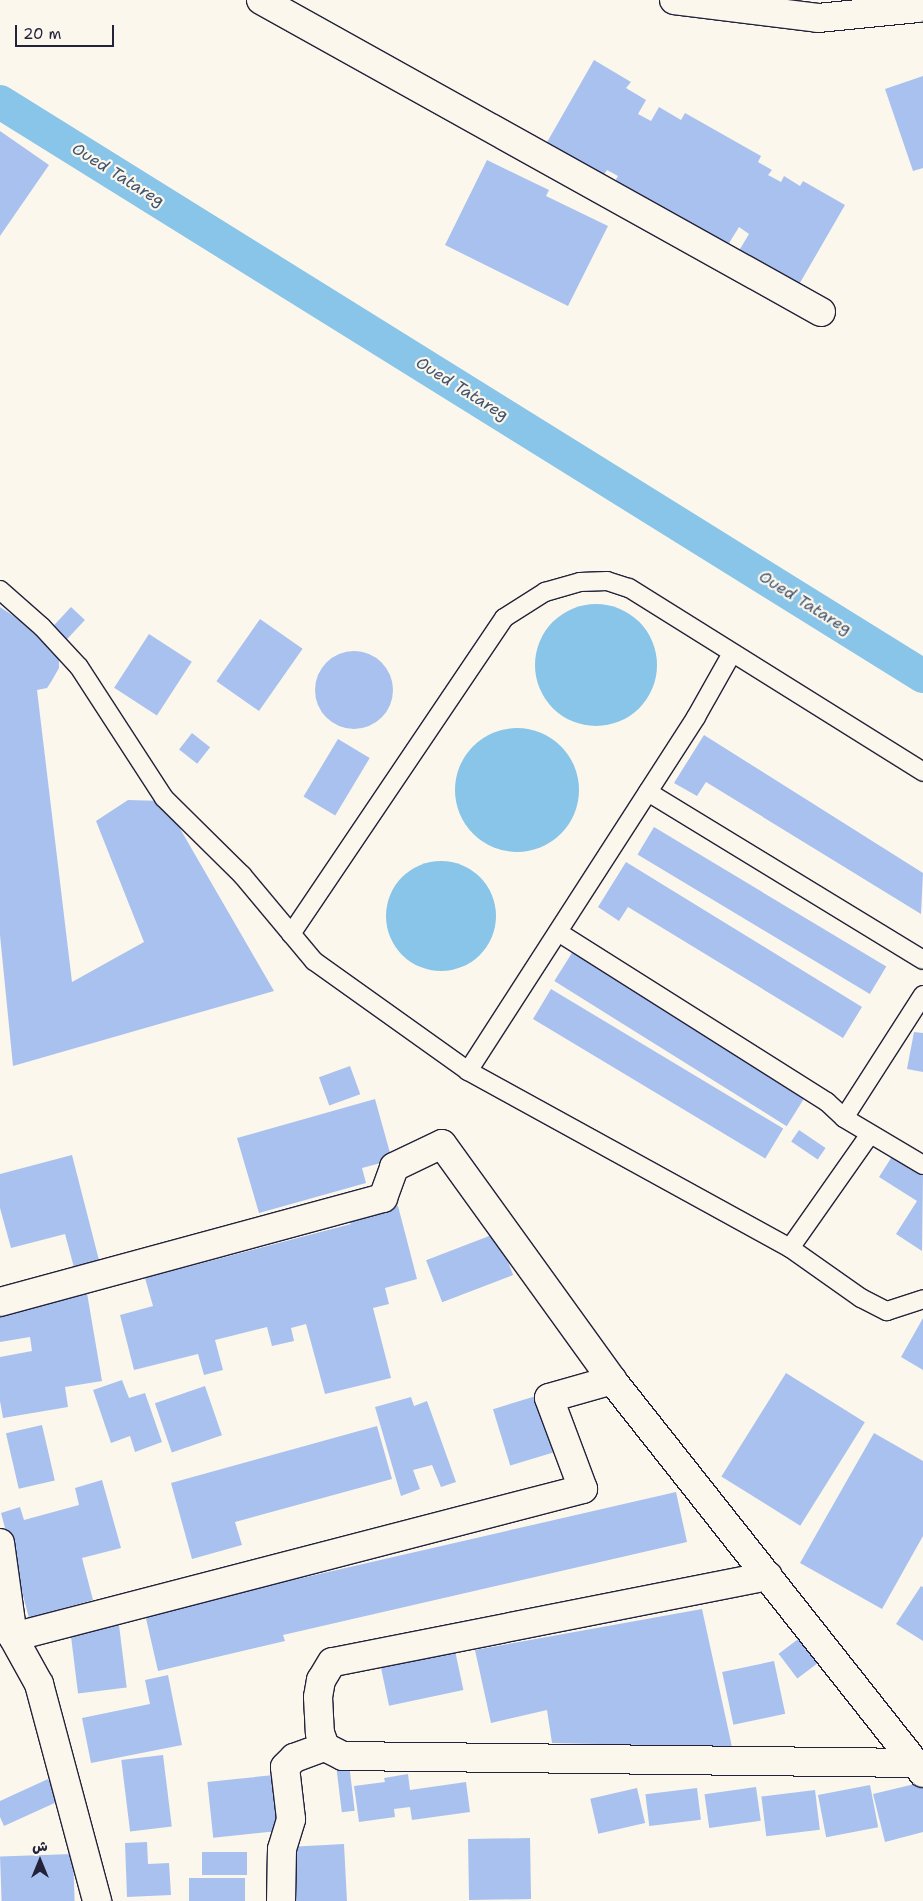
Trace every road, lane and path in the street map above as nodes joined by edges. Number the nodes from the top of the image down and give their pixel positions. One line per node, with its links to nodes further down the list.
1 (261, 0): 4 (street)
2 (674, 0): 3 (street)
3 (918, 8)
4 (821, 312)
5 (0, 590): 10 (lane)
6 (732, 653): 7 (lane); 8 (lane); 10 (lane)
7 (923, 772)
8 (648, 792): 9 (lane); 11 (lane)
9 (558, 932): 13 (lane); 14 (lane)
10 (291, 934): 13 (lane)
11 (923, 960)
12 (923, 995): 14 (lane)
13 (468, 1071): 17 (lane)
14 (844, 1118): 15 (lane)
15 (870, 1134): 16 (lane); 17 (lane)
16 (923, 1165)
17 (790, 1248): 18 (lane)
18 (923, 1299)
19 (0, 1302): 20 (street)
20 (612, 1380): 22 (street); 23 (street)
21 (0, 1543): 23 (street)
22 (768, 1576): 24 (street); 25 (street)
23 (13, 1637): 26 (street)
24 (325, 1747): 25 (street); 27 (street)
25 (920, 1768)
26 (97, 1901)
27 (281, 1901)

